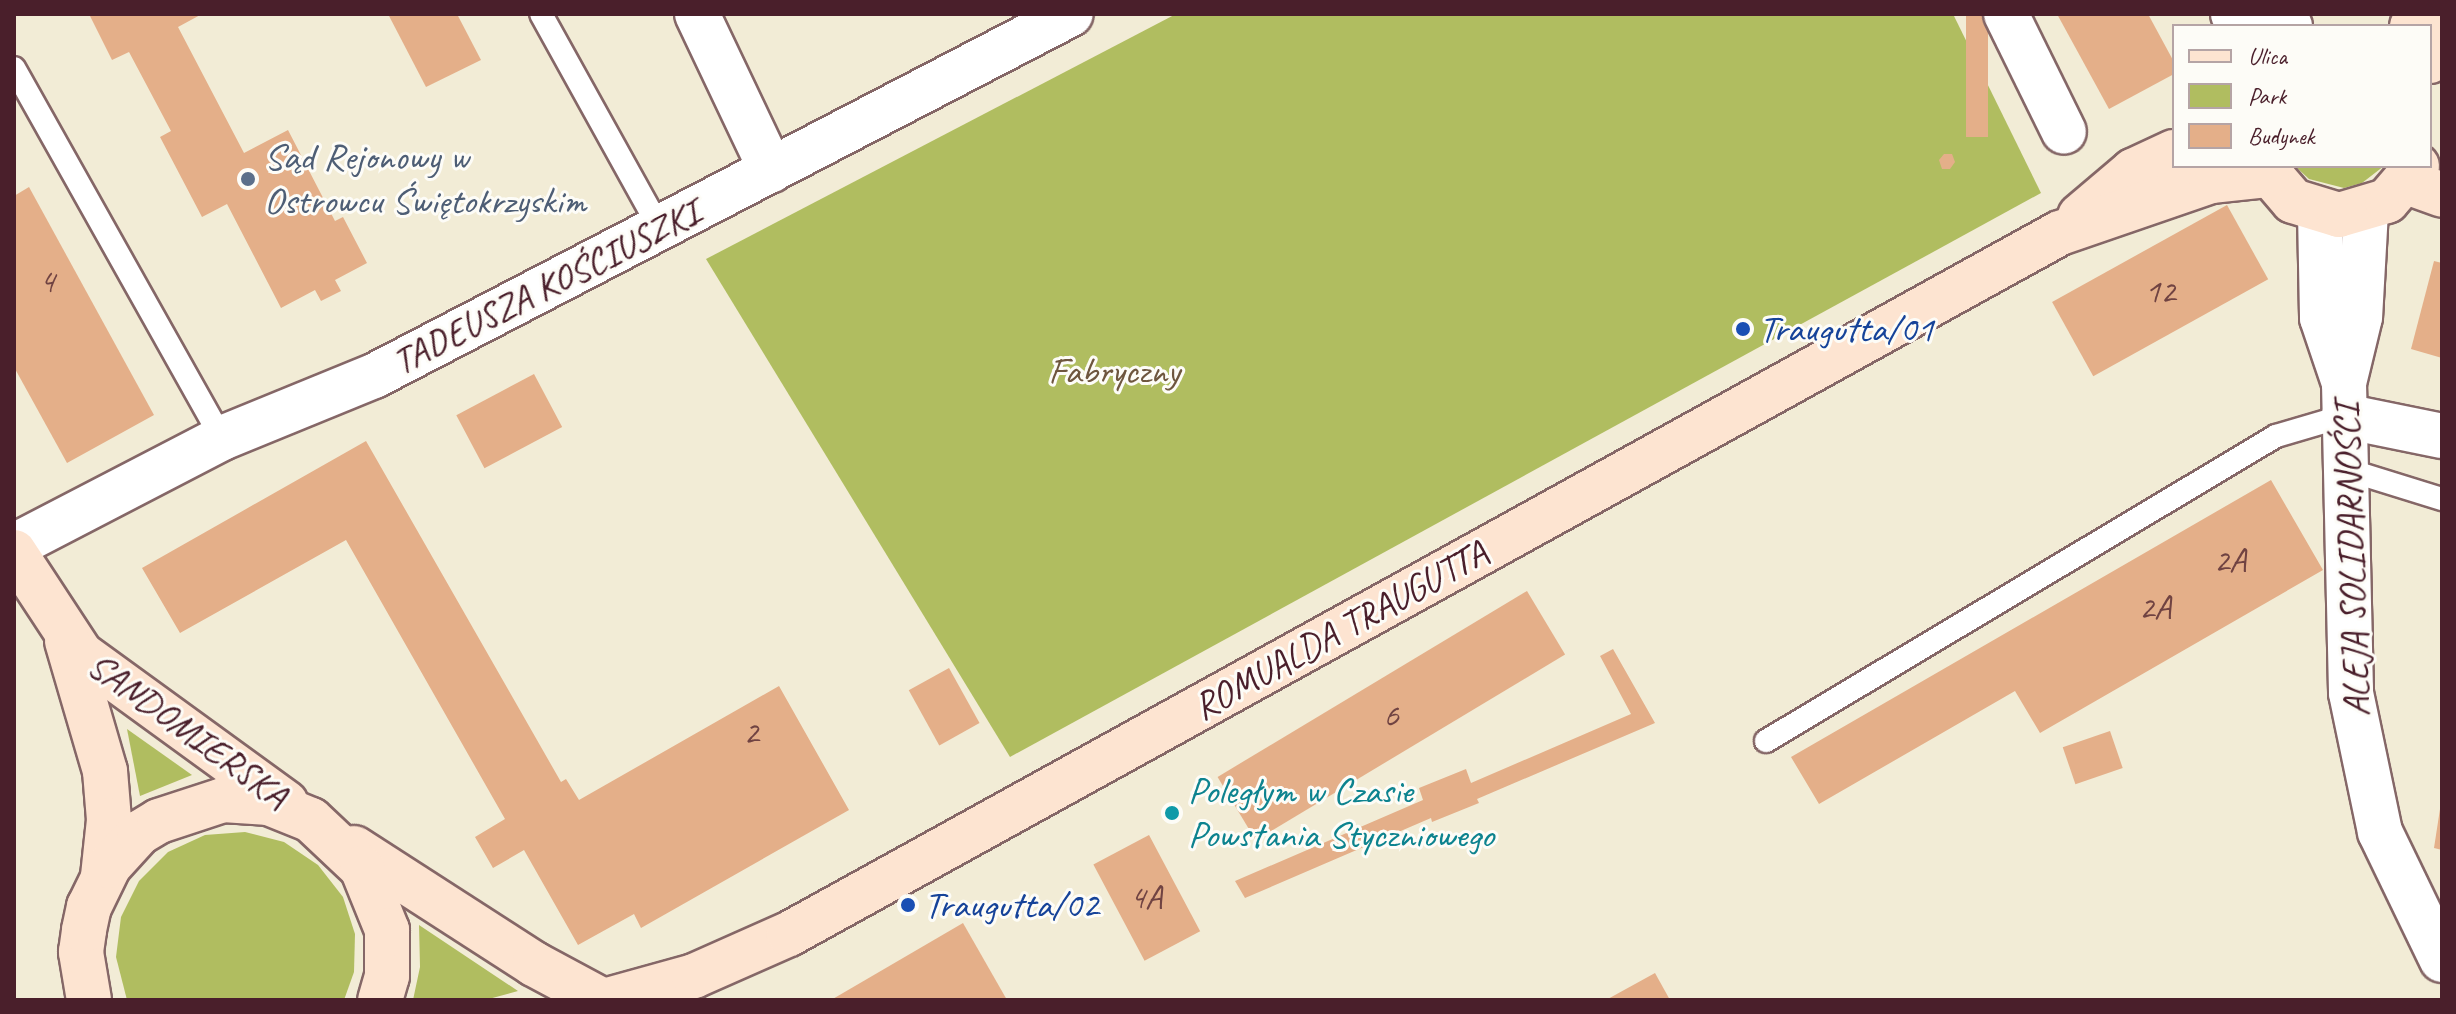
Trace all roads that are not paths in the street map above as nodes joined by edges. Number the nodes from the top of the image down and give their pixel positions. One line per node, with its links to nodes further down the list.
1 (541, 14): 13 (lane)
2 (697, 14): 8 (street)
3 (1071, 14): 8 (street, TADEUSZA KOŚCIUSZKI)
4 (2006, 14): 6 (street)
5 (14, 68): 17 (lane)
6 (2064, 132)
7 (2172, 153): 14 (main road, ROMUALDA TRAUGUTTA)
8 (771, 170): 13 (street, TADEUSZA KOŚCIUSZKI)
9 (2265, 170): 12 (main road); 14 (main road, ROMUALDA TRAUGUTTA)
10 (2422, 181): 11 (main road)
11 (2366, 211): 12 (main road); 15 (street, ALEJA SOLIDARNOŚCI)
12 (2320, 212): 15 (street, ALEJA SOLIDARNOŚCI)
13 (660, 229): 17 (street, TADEUSZA KOŚCIUSZKI)
14 (2060, 233): 32 (main road, ROMUALDA TRAUGUTTA)
15 (2344, 400): 16 (street); 18 (street, ALEJA SOLIDARNOŚCI); 23 (lane)
16 (2442, 436)
17 (222, 438): 20 (street, TADEUSZA KOŚCIUSZKI)
18 (2345, 469): 19 (lane); 27 (street, ALEJA SOLIDARNOŚCI)
19 (2442, 499)
20 (14, 546)
21 (14, 552): 22 (main road, SANDOMIERSKA)
22 (66, 638): 24 (main road, SANDOMIERSKA); 25 (main road, SANDOMIERSKA)
23 (1766, 741)
24 (321, 827): 25 (main road); 30 (main road); 31 (main road)
25 (103, 876): 26 (main road)
26 (81, 952): 28 (main road); 29 (main road)
27 (2442, 960)
28 (69, 1000)
29 (89, 1000)
30 (380, 1000)
31 (601, 1000)
32 (608, 1000)

